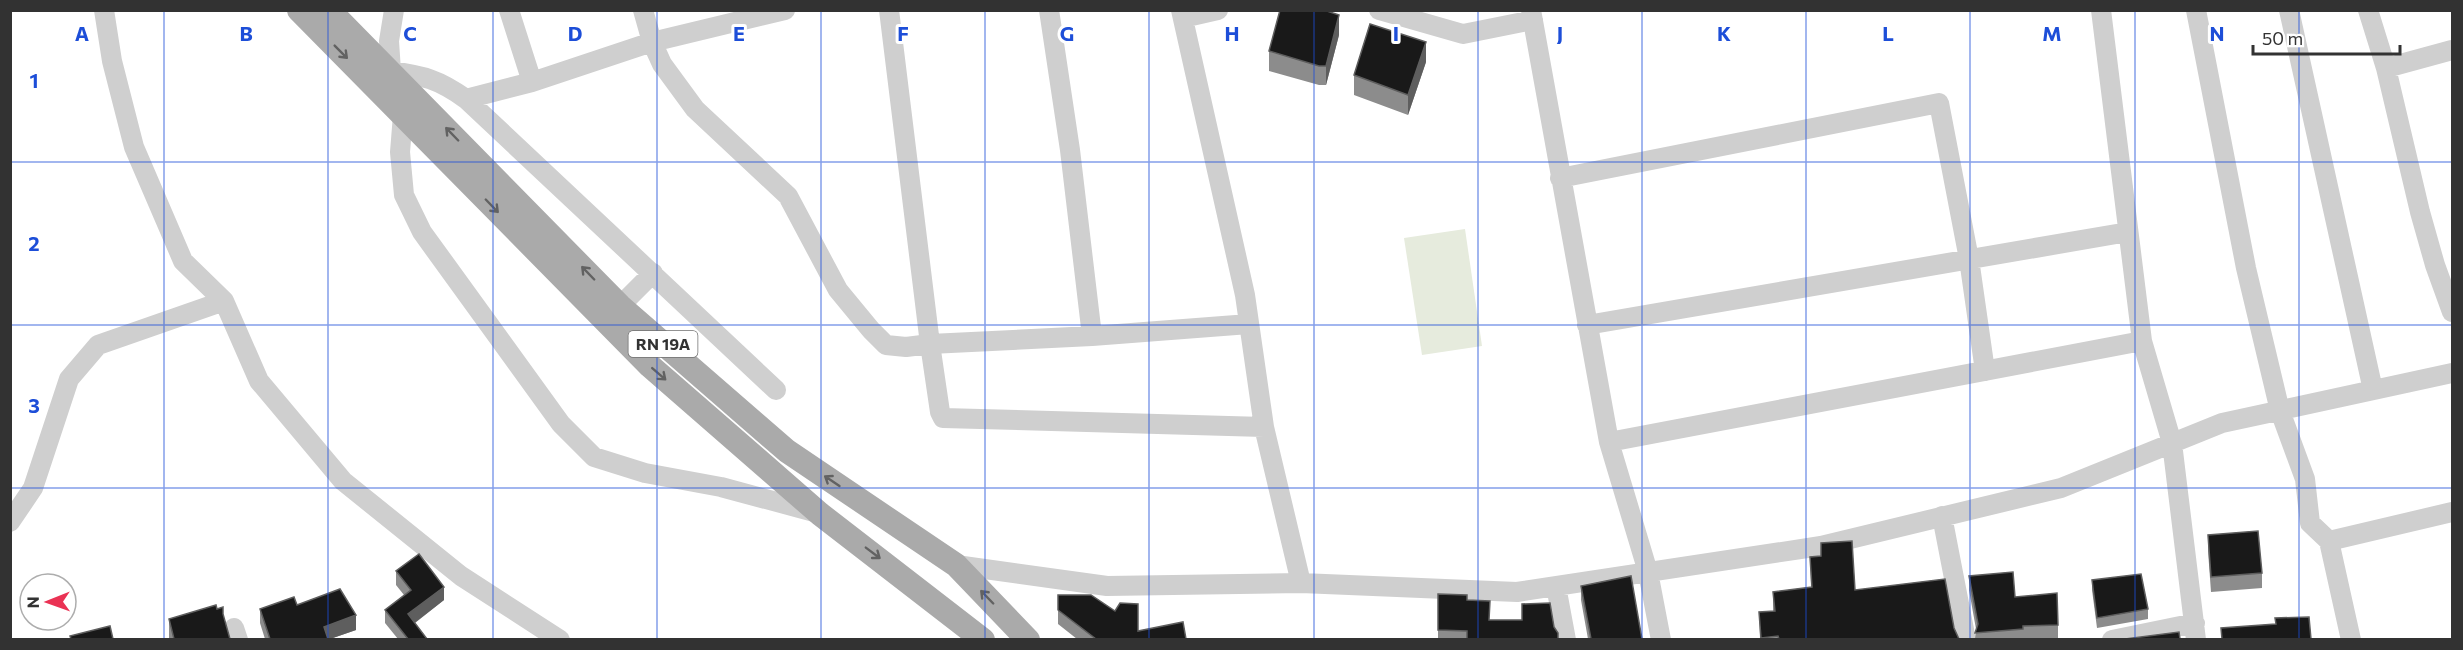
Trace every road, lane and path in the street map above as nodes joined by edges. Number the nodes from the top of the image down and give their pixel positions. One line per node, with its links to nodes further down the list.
1 (104, 10): 29 (street)
2 (299, 10): 24 (main road, RN 19A, one-way to 24)
3 (329, 10): 21 (main road, RN 19A)
4 (393, 10): 21 (street)
5 (509, 10): 22 (street)
6 (643, 10): 18 (street)
7 (785, 10): 18 (street)
8 (890, 10): 36 (street)
9 (1049, 10): 34 (street)
10 (1218, 10): 16 (street)
11 (1379, 10): 17 (street)
12 (2101, 10): 26 (street)
13 (2196, 10): 41 (street)
14 (2289, 10): 40 (street)
15 (2368, 10): 20 (street)
16 (1182, 14): 32 (street)
17 (1532, 15): 25 (street)
18 (652, 42): 22 (street); 36 (street)
19 (2452, 50): 20 (street)
20 (2386, 68): 31 (street)
21 (391, 71): 23 (street); 30 (main road, RN 19A, one-way to 21)
22 (532, 82): 23 (street)
23 (466, 99): 28 (street)
24 (403, 115): 46 (main road, RN 19A, one-way to 46); 46 (street)
25 (1560, 178): 27 (street); 33 (street)
26 (2128, 232): 27 (street); 35 (street)
27 (1968, 260): 33 (street); 37 (street)
28 (653, 273): 30 (street); 39 (street)
29 (224, 301): 48 (street); 55 (street)
30 (620, 306): 50 (main road, RN 19A, one-way to 30)
31 (2452, 312)
32 (1249, 324): 34 (street); 42 (street)
33 (1587, 325): 43 (street)
34 (1092, 336): 36 (street)
35 (2142, 341): 37 (street); 44 (street)
36 (930, 344): 42 (street)
37 (1986, 371): 43 (street)
38 (2452, 374): 40 (street)
39 (776, 390)
40 (2373, 390): 41 (street)
41 (2280, 411): 44 (street); 49 (street)
42 (1264, 427): 52 (street)
43 (1609, 442): 51 (street)
44 (2172, 443): 47 (street); 54 (street)
45 (2452, 512): 49 (street)
46 (820, 514): 56 (main road, RN 19A, one-way to 56)
47 (1942, 516): 51 (street); 60 (street)
48 (10, 522)
49 (2329, 541): 62 (street)
50 (956, 565): 52 (street); 57 (main road, RN 19A, one-way to 50)
51 (1648, 572): 53 (street); 59 (street)
52 (1301, 583): 53 (street)
53 (1556, 586): 58 (street)
54 (2195, 631): 61 (street)
55 (560, 639)
56 (983, 639)
57 (1028, 639)
58 (1566, 639)
59 (1661, 639)
60 (1966, 639)
61 (2112, 639)
62 (2350, 639)

